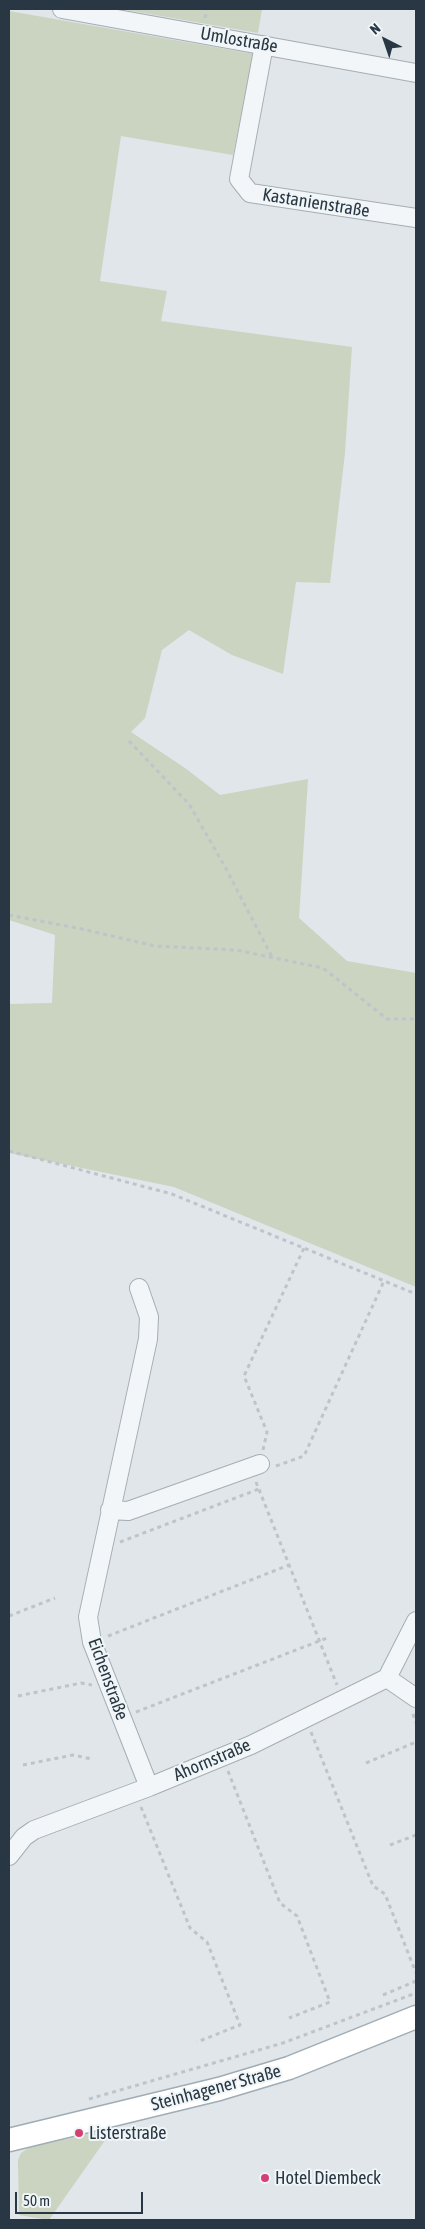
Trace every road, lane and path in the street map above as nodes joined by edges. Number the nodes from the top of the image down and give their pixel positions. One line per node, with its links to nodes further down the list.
1 (62, 9): 2 (street, Umlostraße)
2 (264, 45): 3 (street, Umlostraße); 4 (street, Kastanienstraße)
3 (416, 73)
4 (416, 218)
5 (129, 741): 7 (path)
6 (9, 915): 7 (path)
7 (272, 957): 8 (path)
8 (416, 1019)
9 (9, 1151): 10 (path)
10 (304, 1248): 11 (path); 14 (path)
11 (384, 1281): 13 (path); 14 (path)
12 (139, 1288): 16 (street, Eichenstraße)
13 (416, 1294)
14 (256, 1466): 15 (path); 16 (street)
15 (259, 1489): 17 (path); 18 (path)
16 (110, 1510): 17 (street, Eichenstraße)
17 (102, 1549): 24 (street, Eichenstraße)
18 (289, 1565): 23 (path); 24 (path)
19 (56, 1598): 20 (path)
20 (9, 1616)
21 (416, 1620): 25 (street)
22 (327, 1638): 23 (path)
23 (320, 1641): 29 (path); 30 (path)
24 (92, 1642): 26 (street, Eichenstraße)
25 (387, 1678): 28 (street); 29 (street, Ahornstraße)
26 (110, 1689): 27 (path); 30 (street, Eichenstraße)
27 (18, 1696)
28 (416, 1698)
29 (342, 1700): 31 (street, Ahornstraße)
30 (122, 1718): 37 (street, Eichenstraße)
31 (306, 1718): 33 (street, Ahornstraße); 41 (path)
32 (416, 1742): 35 (path)
33 (222, 1756): 37 (street, Ahornstraße); 46 (path)
34 (92, 1759): 36 (path)
35 (366, 1763)
36 (23, 1765)
37 (142, 1790): 40 (street, Ahornstraße); 47 (path)
38 (416, 1834): 39 (path)
39 (390, 1845)
40 (9, 1856)
41 (416, 1972)
42 (416, 1981): 44 (path)
43 (416, 1993): 48 (path)
44 (383, 1995)
45 (416, 2017): 49 (main road, Steinhagener Straße)
46 (289, 2018)
47 (196, 2042)
48 (84, 2100)
49 (9, 2140)

